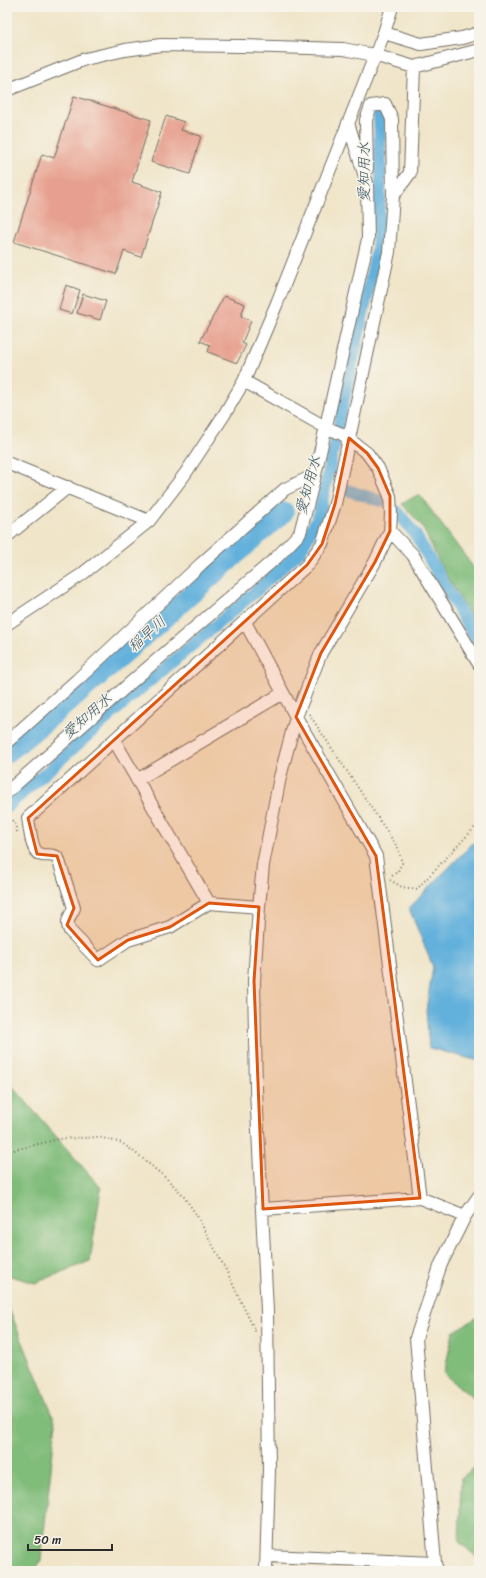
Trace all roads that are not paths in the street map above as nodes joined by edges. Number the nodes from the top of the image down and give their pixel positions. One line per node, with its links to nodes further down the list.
1 (392, 7): 2 (street)
2 (384, 33): 3 (street); 5 (street)
3 (479, 33)
4 (479, 50): 6 (street)
5 (374, 55): 6 (street); 7 (street); 8 (street)
6 (414, 67): 10 (street)
7 (7, 90)
8 (348, 123): 9 (street); 11 (street)
9 (367, 183): 10 (street); 12 (street)
10 (393, 196): 13 (street)
11 (244, 381): 12 (street); 17 (street)
12 (325, 427): 13 (street); 15 (street)
13 (345, 436): 18 (street); 20 (street)
14 (7, 463): 16 (street)
15 (315, 475): 26 (street); 28 (street)
16 (68, 487): 17 (street); 19 (street)
17 (149, 521): 21 (street)
18 (390, 531): 22 (street); 24 (street)
19 (7, 536)
20 (245, 622): 23 (street); 25 (street)
21 (7, 624)
22 (479, 664)
23 (283, 693): 24 (street); 27 (street)
24 (296, 717): 30 (street); 32 (street)
25 (114, 740): 27 (street); 29 (street)
26 (7, 742)
27 (137, 780): 29 (street)
28 (7, 792)
29 (209, 903): 30 (street)
30 (258, 907): 33 (street)
31 (479, 1196): 34 (street)
32 (420, 1198): 33 (street); 34 (street)
33 (263, 1209): 35 (street)
34 (465, 1216): 36 (street)
35 (267, 1556): 36 (street); 37 (street)
36 (436, 1567)
37 (266, 1571)

